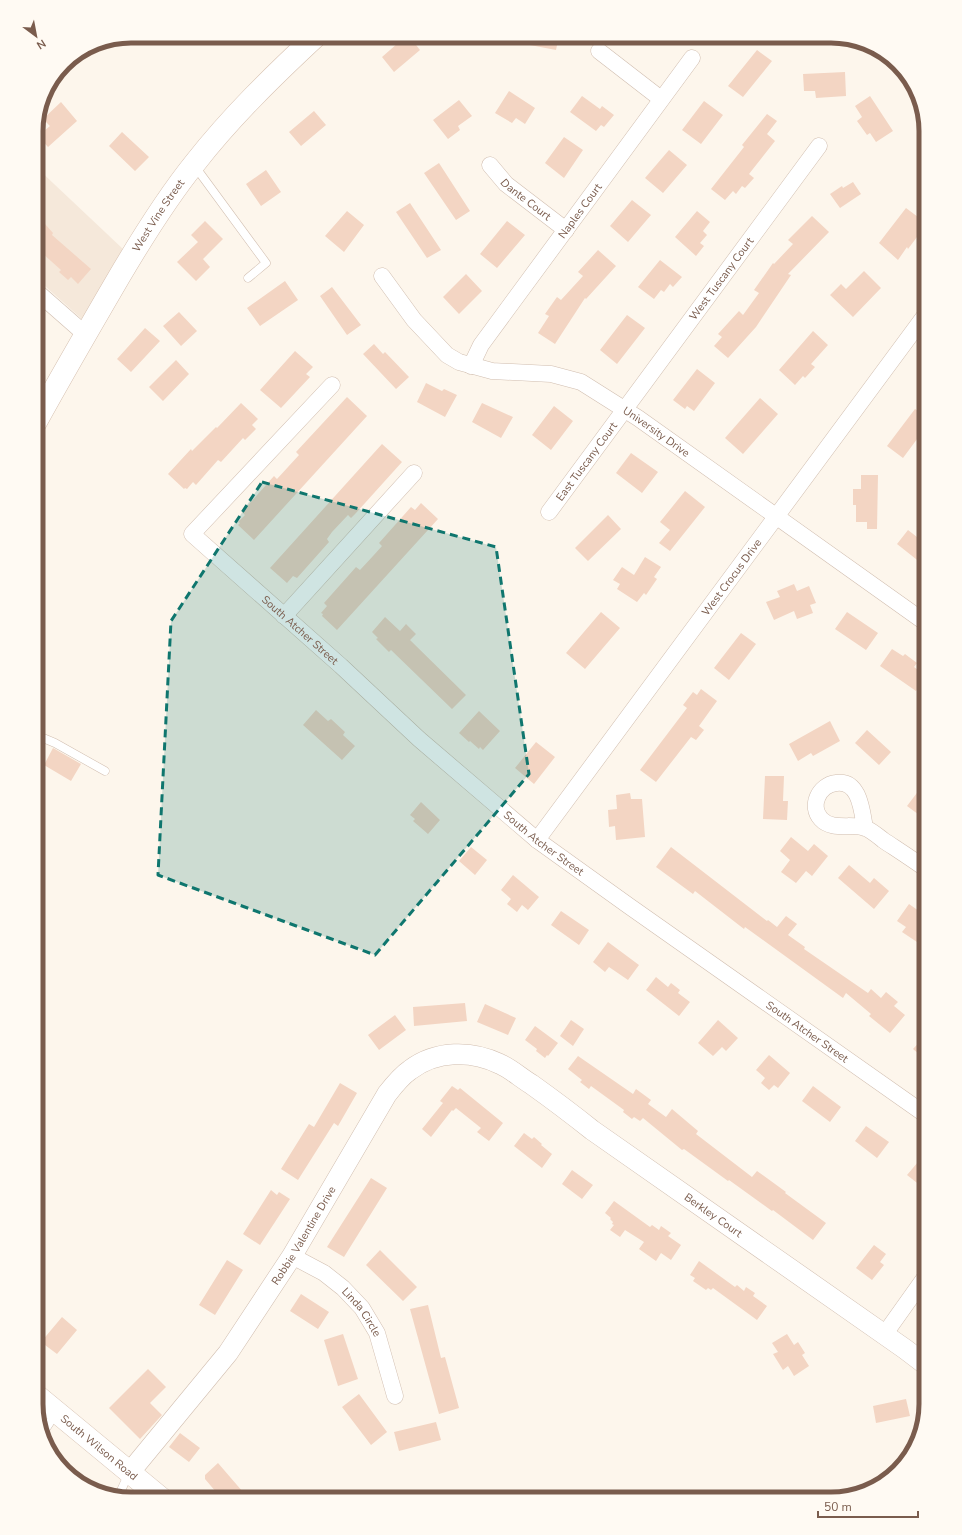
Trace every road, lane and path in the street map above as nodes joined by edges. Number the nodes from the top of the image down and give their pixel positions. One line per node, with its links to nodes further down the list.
1 (309, 43): 6 (main road, West Vine Street)
2 (599, 51): 4 (street)
3 (692, 58): 4 (street, Naples Court)
4 (661, 99): 8 (street, Naples Court)
5 (819, 146): 17 (street, West Tuscany Court)
6 (194, 164): 10 (lane); 13 (main road, West Vine Street)
7 (490, 165): 8 (street, Dante Court)
8 (566, 230): 14 (street, Naples Court)
9 (382, 276): 14 (street, University Drive)
10 (248, 278)
11 (43, 297): 13 (street)
12 (919, 323): 20 (street, West Crocus Drive)
13 (85, 334): 16 (main road, West Vine Street)
14 (471, 366): 17 (street, University Drive)
15 (332, 385): 21 (street, South Atcher Street)
16 (43, 409)
17 (624, 410): 19 (street, East Tuscany Court); 20 (street, University Drive)
18 (414, 473): 21 (street)
19 (549, 512)
20 (776, 516): 22 (street, University Drive); 26 (street, West Crocus Drive)
21 (284, 616): 26 (street, South Atcher Street)
22 (919, 617)
23 (43, 738): 24 (lane)
24 (104, 771)
25 (865, 828): 27 (street)
26 (537, 840): 29 (street, South Atcher Street)
27 (919, 864)
28 (502, 1064): 30 (street, Robbie Valentine Drive); 32 (street, Berkley Court)
29 (919, 1110)
30 (292, 1256): 34 (street, Linda Circle); 38 (street, Robbie Valentine Drive)
31 (919, 1286): 32 (street)
32 (884, 1335): 33 (street, Berkley Court)
33 (919, 1361)
34 (395, 1396)
35 (43, 1401): 36 (main road, South Wilson Road)
36 (57, 1413): 37 (lane); 38 (main road, South Wilson Road)
37 (46, 1428)
38 (130, 1472): 39 (lane); 40 (main road, South Wilson Road)
39 (121, 1491)
40 (154, 1492)

